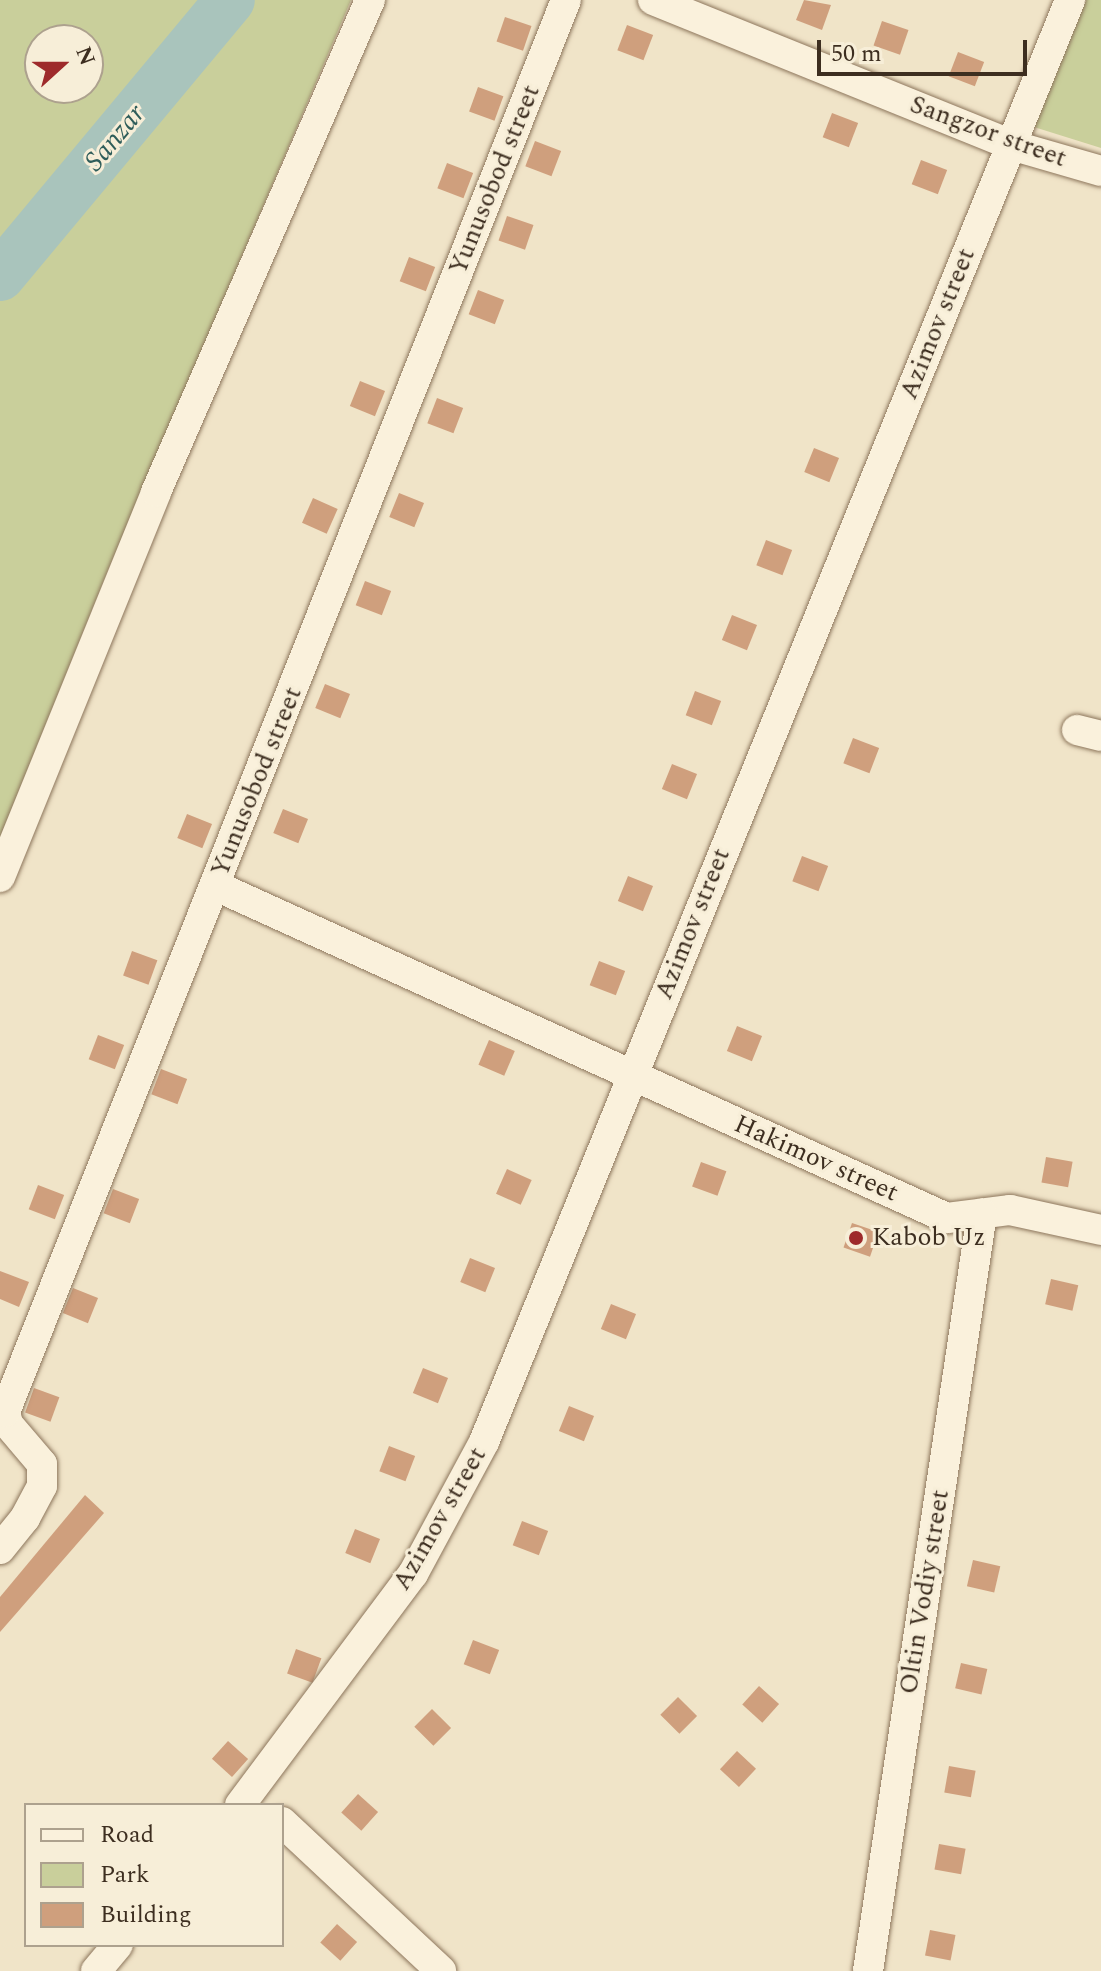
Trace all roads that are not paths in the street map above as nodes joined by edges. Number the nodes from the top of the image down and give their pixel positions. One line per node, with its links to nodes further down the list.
1 (370, 0): 7 (street)
2 (566, 0): 8 (street, Yunusobod street)
3 (653, 0): 5 (street, Sangzor street)
4 (1070, 0): 5 (street, Azimov street)
5 (1011, 145): 6 (street, Sangzor street); 9 (street, Azimov street)
6 (1101, 171)
7 (0, 877)
8 (216, 886): 9 (street, Hakimov street); 12 (street, Yunusobod street)
9 (631, 1077): 10 (street, Hakimov street); 13 (street, Azimov street)
10 (982, 1214): 11 (street, Hakimov street); 18 (street, Oltin Vodiy street)
11 (1101, 1230)
12 (0, 1549)
13 (251, 1801)
14 (284, 1824): 17 (street)
15 (116, 1947): 16 (street)
16 (96, 1971)
17 (441, 1971)
18 (868, 1971)

